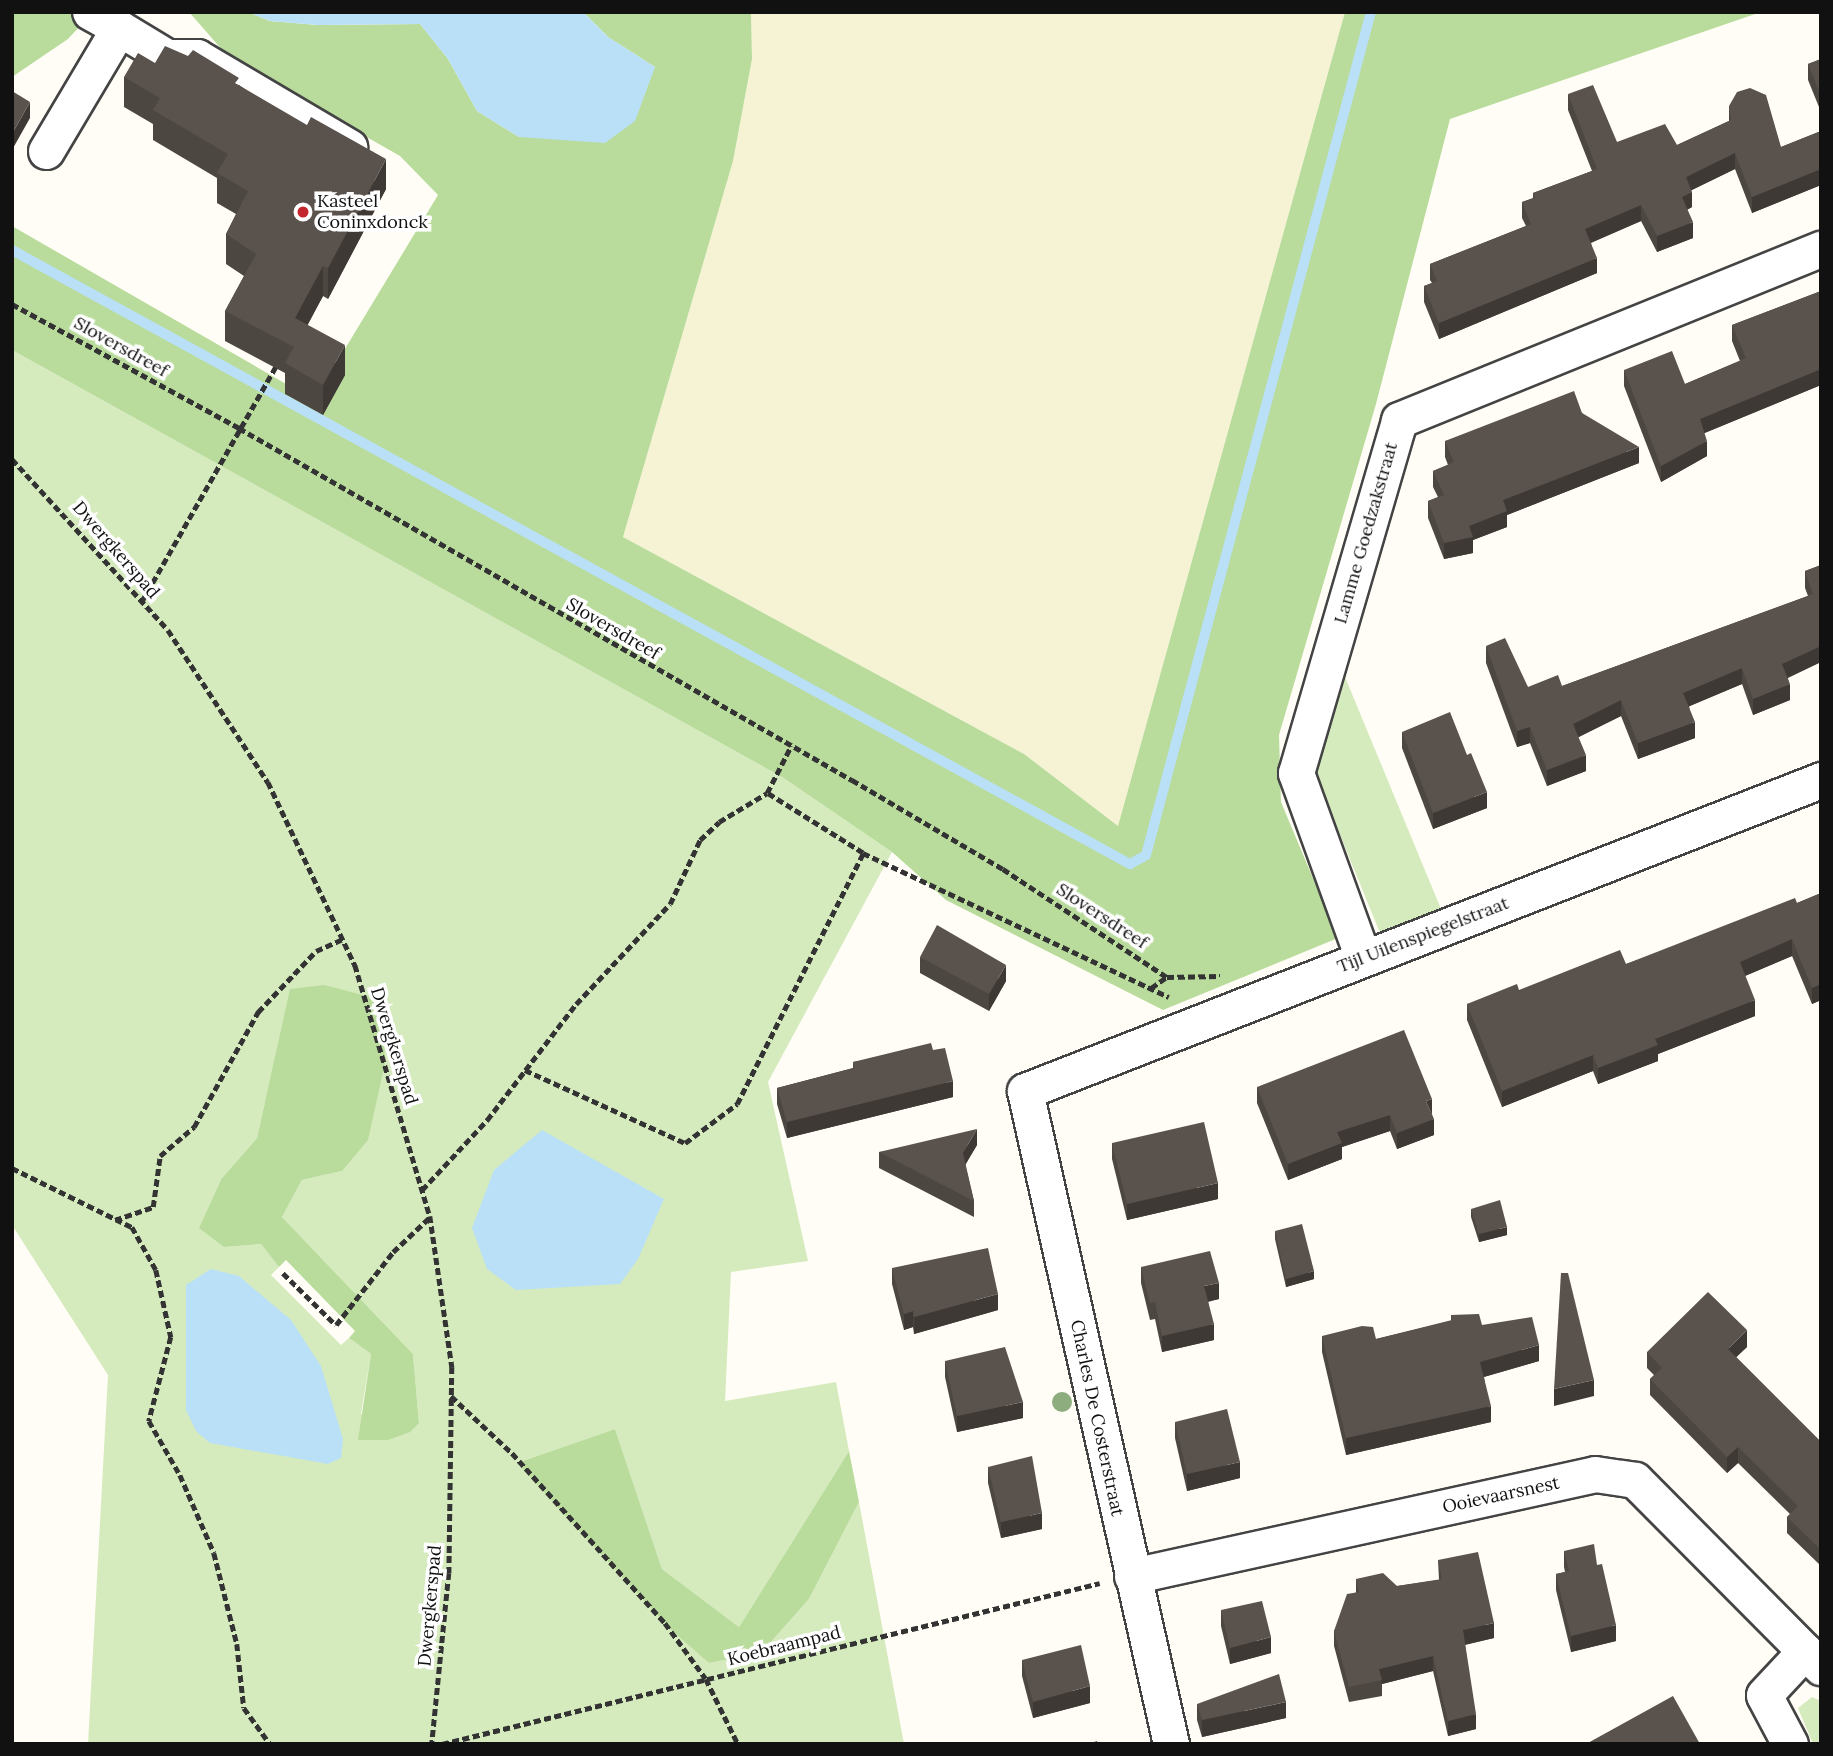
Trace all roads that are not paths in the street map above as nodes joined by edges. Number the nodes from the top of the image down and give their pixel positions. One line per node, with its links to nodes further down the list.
1 (105, 20): 2 (street); 3 (street)
2 (350, 147)
3 (46, 151)
4 (1821, 248): 6 (street, Lamme Goedzakstraat)
5 (1821, 780): 6 (street, Tijl Uilenspiegelstraat)
6 (1363, 958): 7 (street, Tijl Uilenspiegelstraat)
7 (1025, 1091): 8 (street, Charles De Costerstraat)
8 (1132, 1576): 9 (street, Ooievaarsnest); 10 (street, Charles De Costerstraat)
9 (1813, 1659): 11 (street, Ooievaarsnest)
10 (1171, 1744)
11 (1790, 1744)

